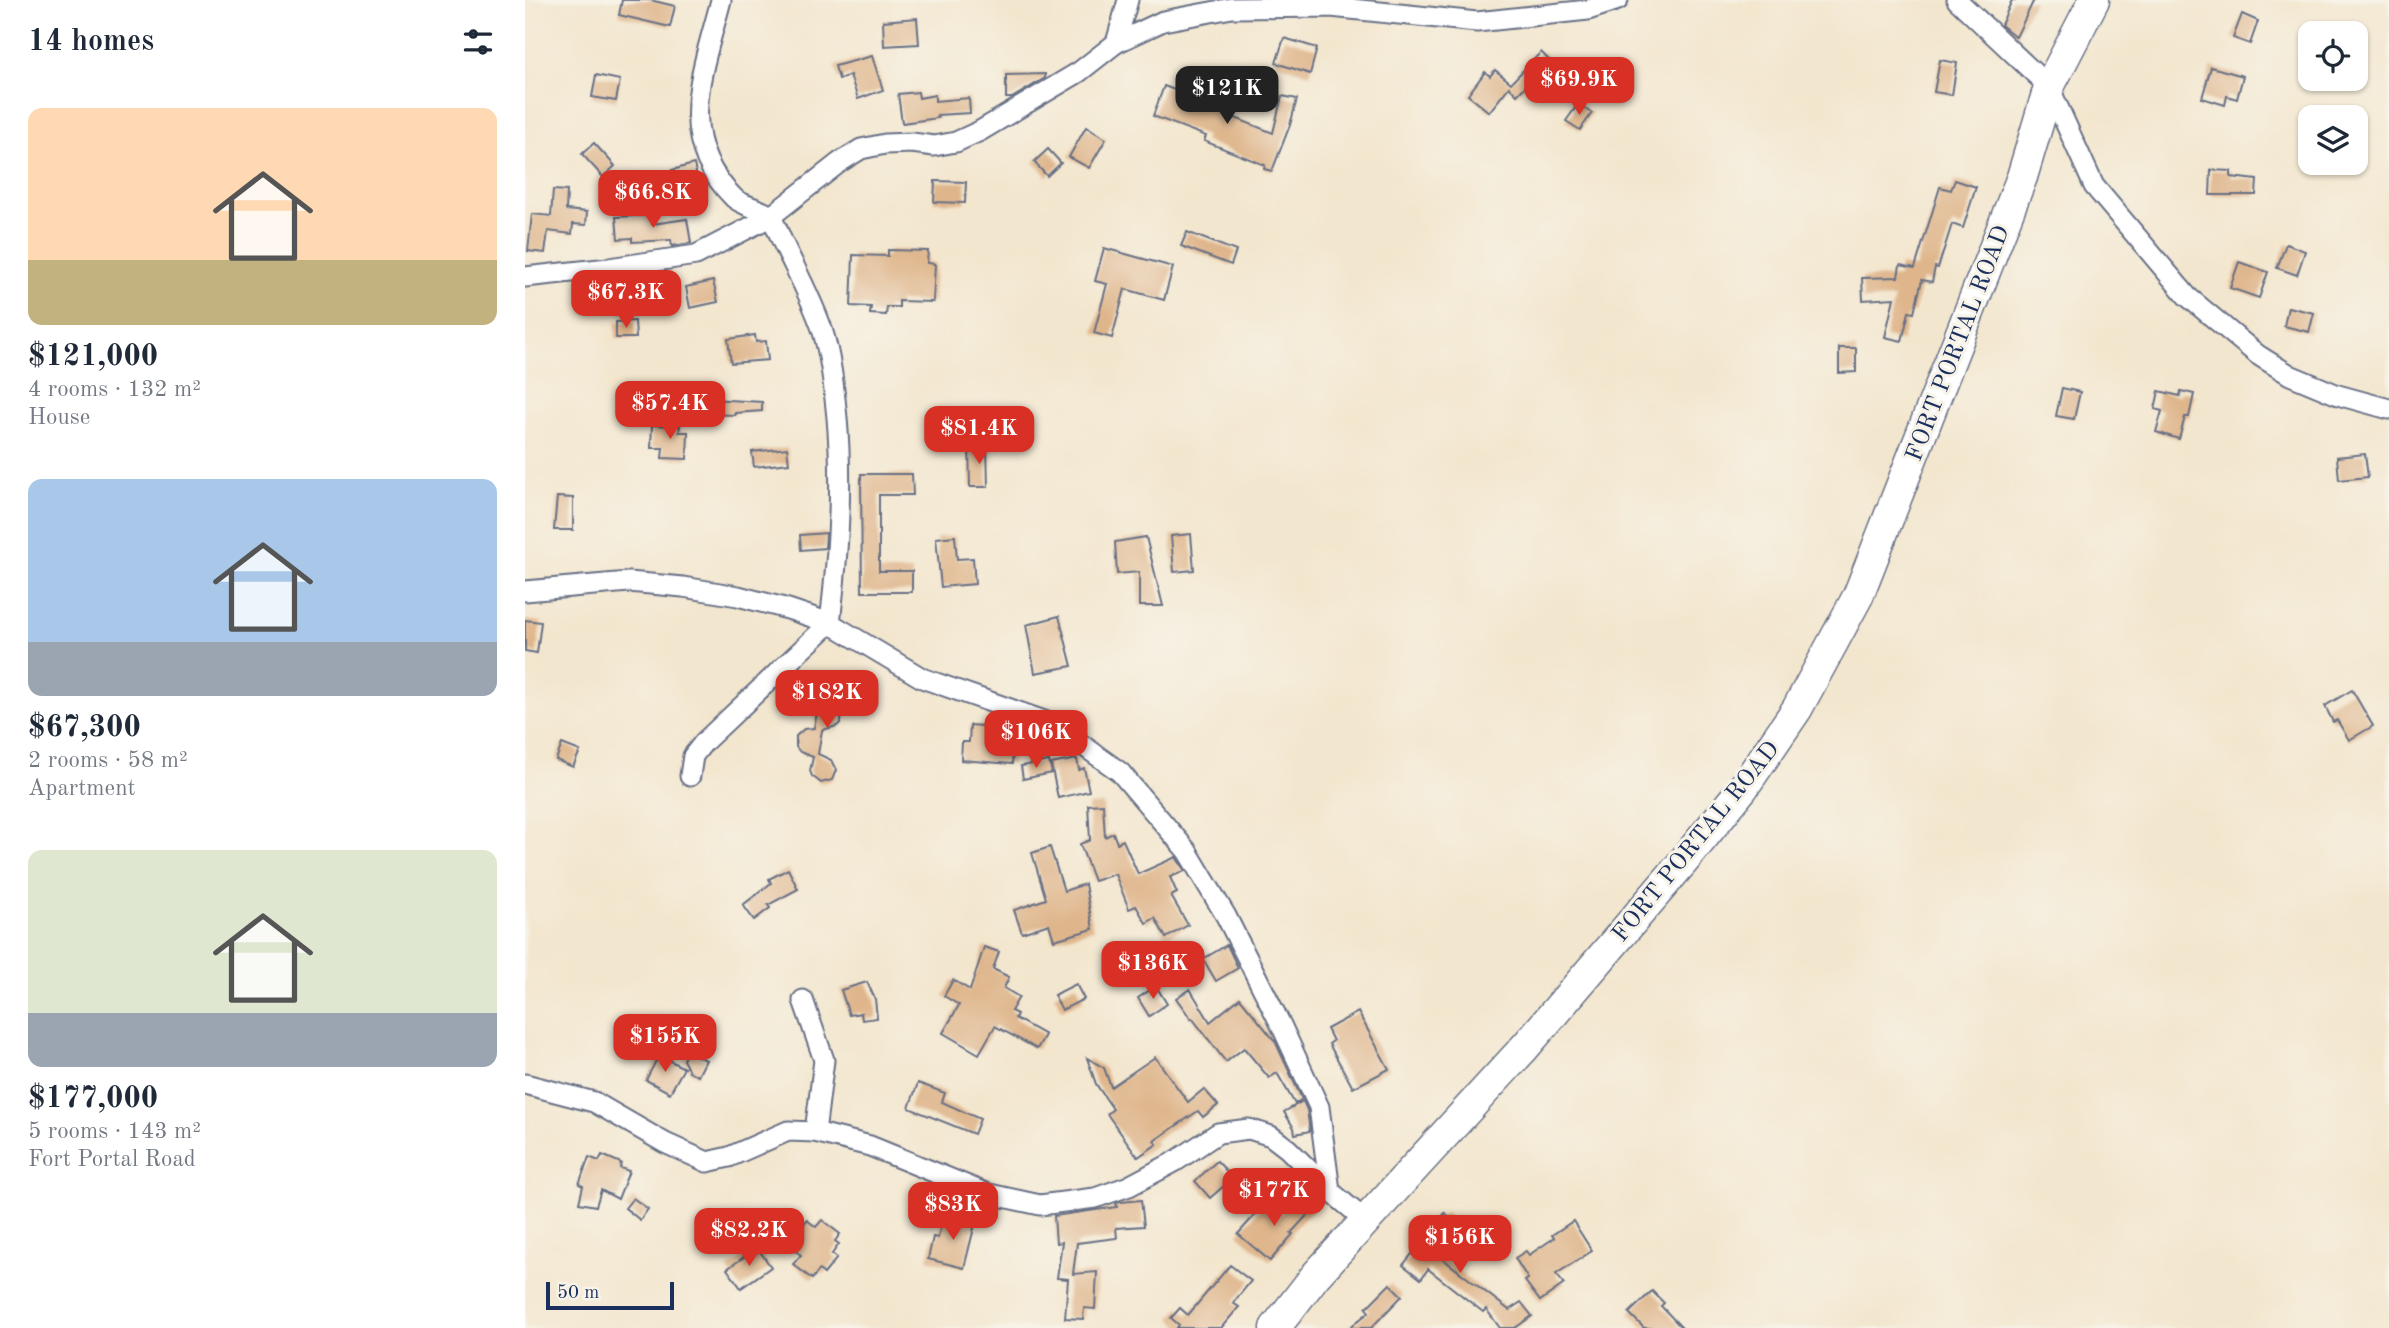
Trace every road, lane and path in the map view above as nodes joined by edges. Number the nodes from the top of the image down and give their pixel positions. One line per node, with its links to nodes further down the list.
1 (721, 0): 10 (street)
2 (1128, 0): 8 (street)
3 (1311, 0): 7 (street)
4 (1618, 0): 7 (street)
5 (1957, 0): 9 (street)
6 (2094, 0): 9 (main road, FORT PORTAL ROAD)
7 (1331, 7): 8 (street)
8 (1115, 43): 10 (street)
9 (2049, 87): 12 (street); 20 (main road, FORT PORTAL ROAD)
10 (770, 217): 11 (street); 14 (street)
11 (525, 277)
12 (2389, 408)
13 (525, 591): 14 (street)
14 (830, 624): 15 (street); 19 (street)
15 (690, 776)
16 (803, 1000): 18 (street)
17 (525, 1084): 18 (street)
18 (815, 1132): 19 (street)
19 (1331, 1191): 20 (street)
20 (1366, 1221): 21 (main road, FORT PORTAL ROAD)
21 (1275, 1328)

